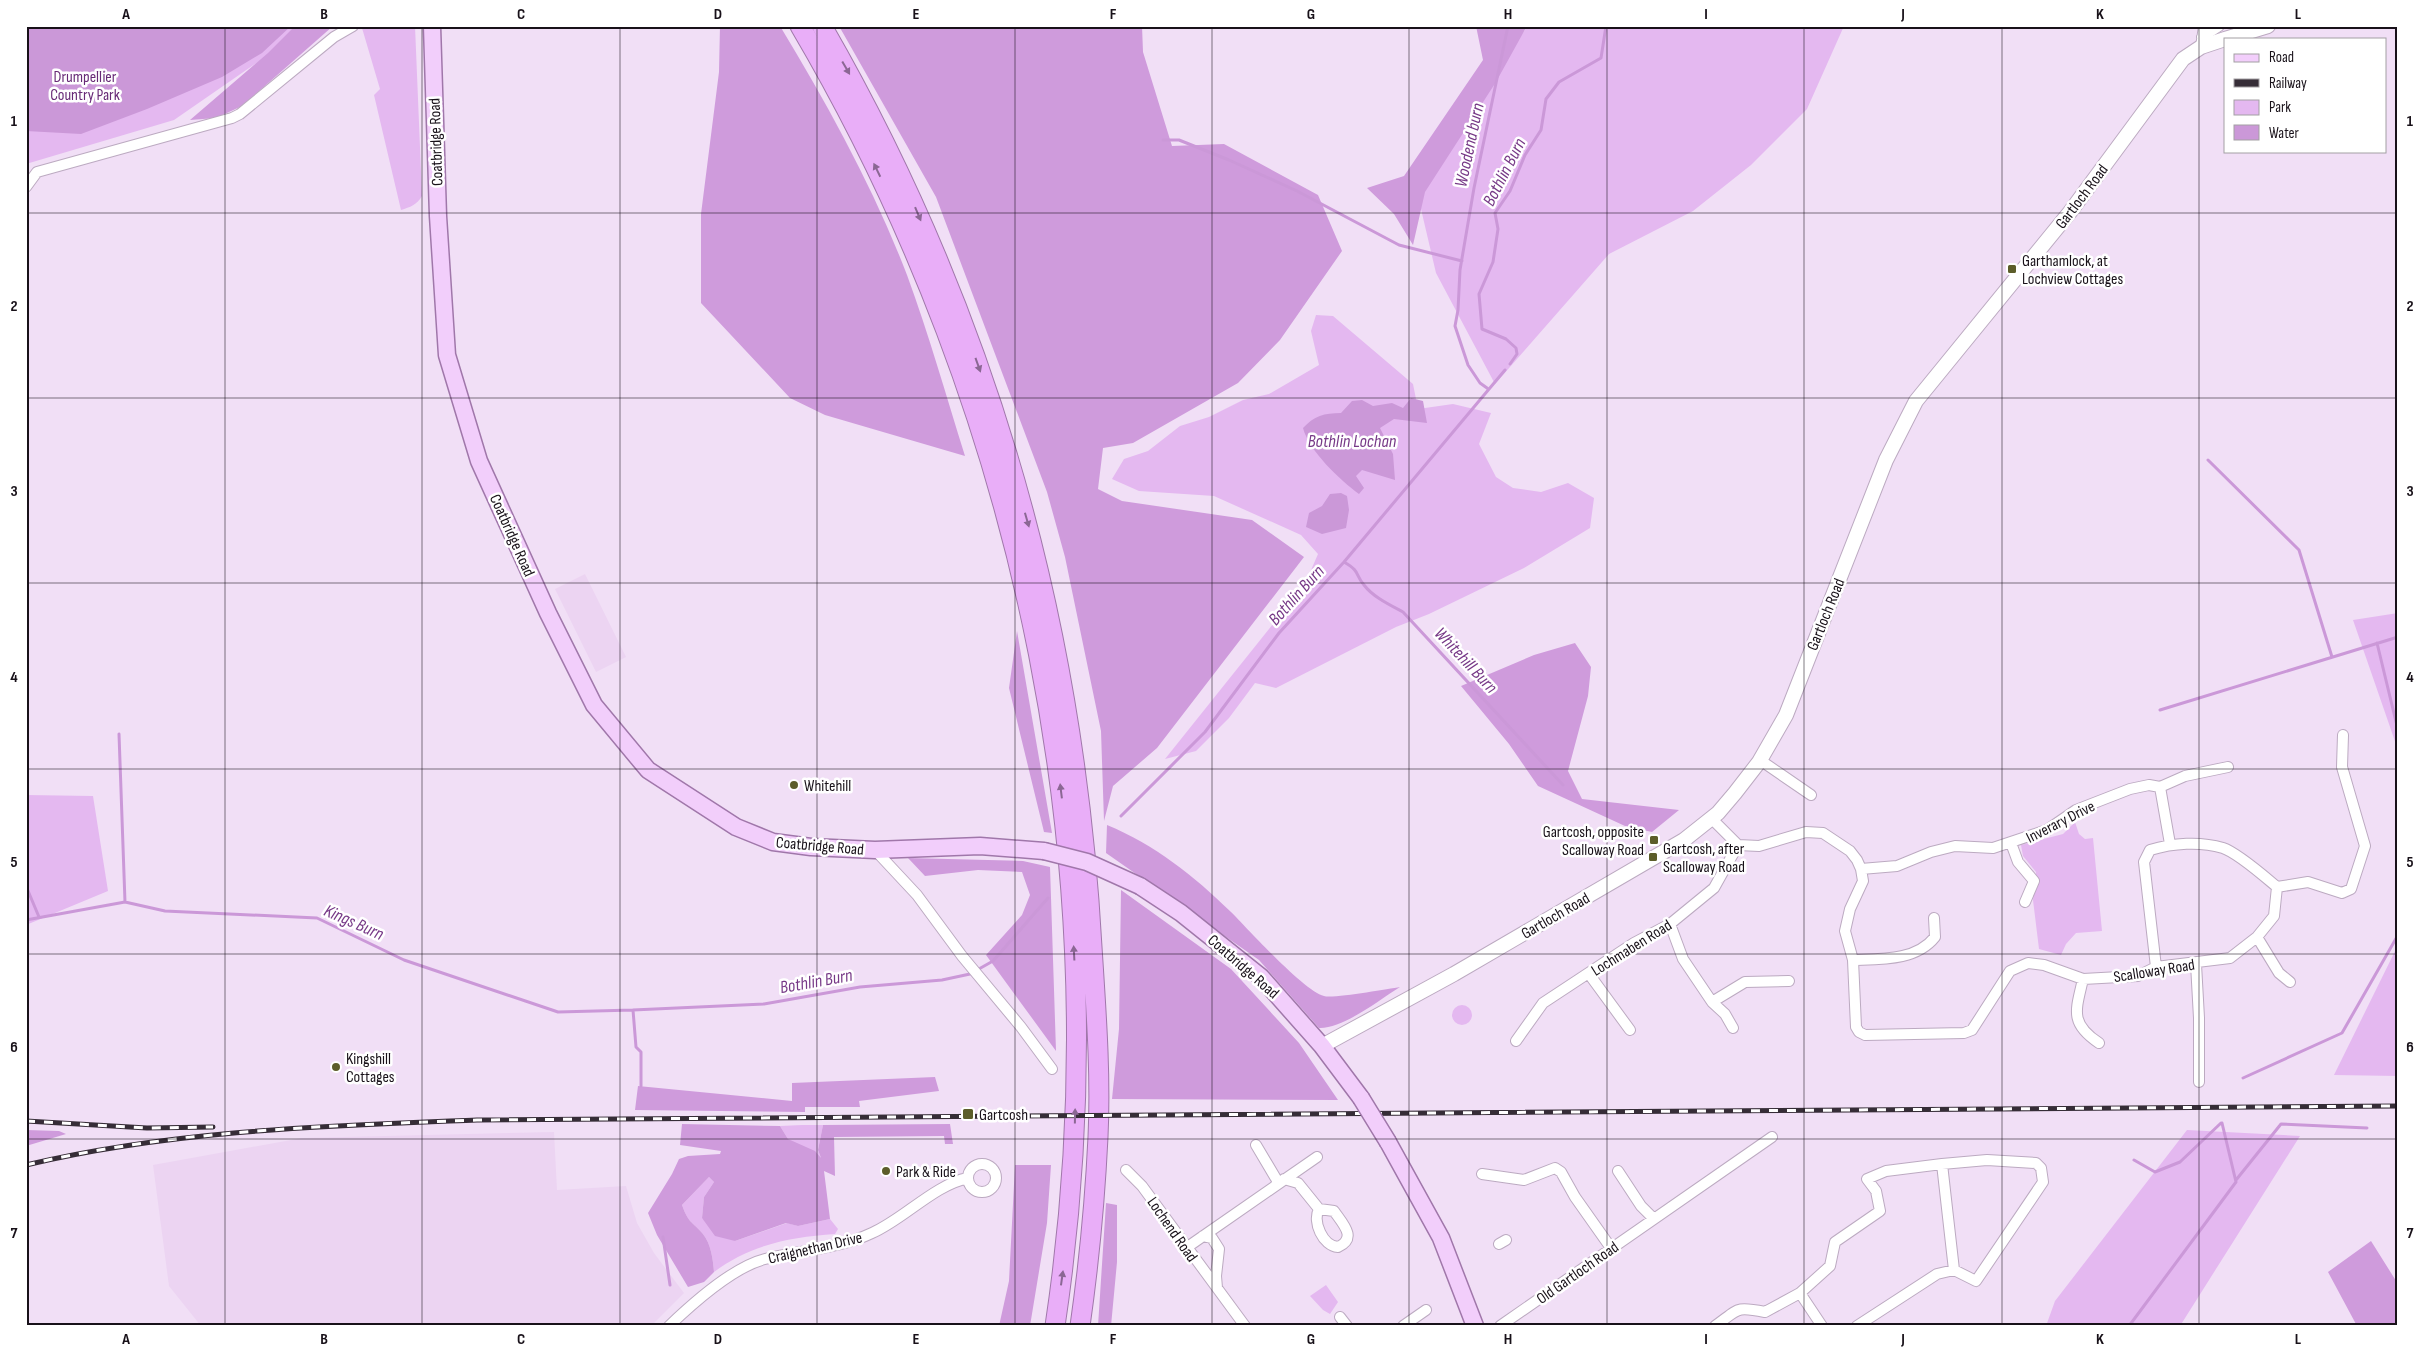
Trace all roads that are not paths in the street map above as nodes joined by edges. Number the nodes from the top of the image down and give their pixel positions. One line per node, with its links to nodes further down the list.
1 (353, 26): 11 (street)
2 (432, 26): 21 (main road, Coatbridge Road)
3 (800, 26): 62 (highway, one-way to 3)
4 (822, 26): 63 (highway, one-way to 63)
5 (2204, 26): 10 (street)
6 (2219, 26): 10 (street)
7 (2268, 26): 8 (main road, Gartloch Road)
8 (2228, 38)
9 (2224, 39): 10 (main road, Gartloch Road)
10 (2202, 42): 13 (main road, Gartloch Road)
11 (26, 187)
12 (2343, 735): 23 (street)
13 (1760, 760): 16 (street); 17 (main road, Gartloch Road)
14 (2228, 767): 15 (street, Inverary Drive)
15 (2160, 787): 18 (street, Inverary Drive); 19 (street)
16 (1811, 795)
17 (1712, 818): 20 (street); 40 (main road, Gartloch Road)
18 (2011, 843): 22 (street, Inverary Drive); 24 (street)
19 (2170, 844): 23 (street); 30 (street)
20 (1738, 845): 22 (street); 26 (street, Lochmaben Road)
21 (876, 850): 40 (main road, Coatbridge Road, bridge); 41 (street, Coatbridge Road)
22 (1861, 869): 28 (street)
23 (2277, 887): 27 (street, Scalloway Road)
24 (2026, 902)
25 (1934, 918): 28 (street)
26 (1670, 924): 31 (street, Lochmaben Road); 35 (street)
27 (2258, 937): 29 (street, Scalloway Road); 34 (street)
28 (1853, 960): 32 (street, Scalloway Road)
29 (2196, 964): 30 (street, Scalloway Road); 42 (street)
30 (2156, 967): 32 (street, Scalloway Road)
31 (1588, 974): 37 (street); 38 (street, Lochmaben Road)
32 (2083, 979): 39 (street)
33 (1789, 981): 35 (street)
34 (2290, 982)
35 (1712, 1002): 36 (street)
36 (1733, 1028)
37 (1630, 1030)
38 (1516, 1041)
39 (2099, 1043)
40 (1322, 1046): 66 (main road, Coatbridge Road, bridge)
41 (1052, 1069)
42 (2199, 1082)
43 (1772, 1137): 53 (street, Old Gartloch Road)
44 (1256, 1146): 51 (street)
45 (1317, 1156): 51 (street)
46 (1942, 1164): 57 (street); 57 (street); 59 (street)
47 (1126, 1170): 55 (street, Lochend Road)
48 (1618, 1171): 53 (street)
49 (1482, 1174): 56 (street)
50 (968, 1178): 61 (street, Craignethan Drive)
51 (1281, 1180): 52 (street); 54 (street)
52 (1319, 1209)
53 (1654, 1219): 56 (street, Old Gartloch Road)
54 (1203, 1236): 55 (street); 58 (street, Lochend Road)
55 (1186, 1248): 58 (street, Lochend Road)
56 (1611, 1248): 67 (street, Old Gartloch Road)
57 (1954, 1270): 70 (street)
58 (1218, 1290): 64 (street, Lochend Road)
59 (1800, 1293): 68 (street); 69 (street)
60 (1426, 1310): 65 (street)
61 (669, 1326)
62 (1055, 1326)
63 (1080, 1326)
64 (1245, 1326)
65 (1403, 1326)
66 (1475, 1326)
67 (1500, 1326)
68 (1715, 1326)
69 (1822, 1326)
70 (1857, 1326)

